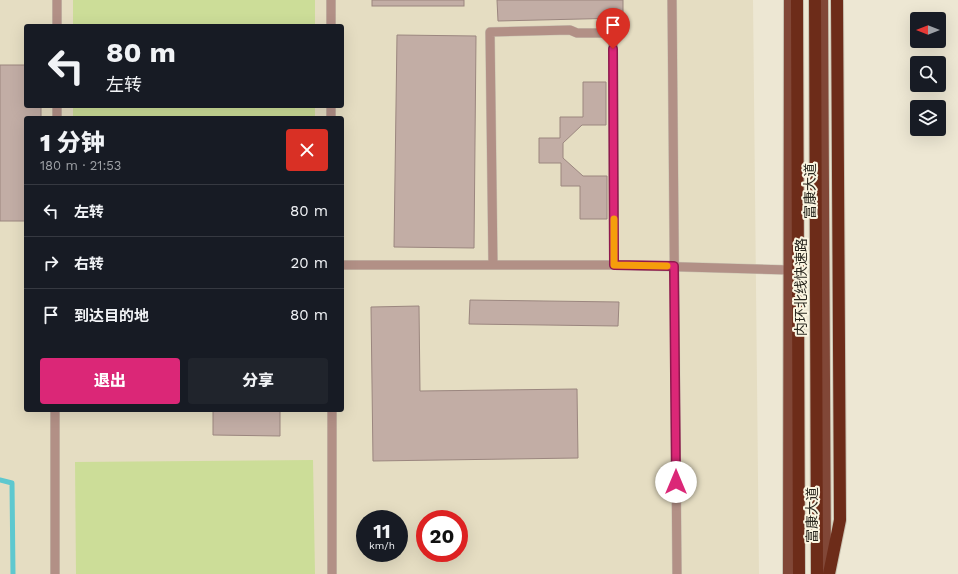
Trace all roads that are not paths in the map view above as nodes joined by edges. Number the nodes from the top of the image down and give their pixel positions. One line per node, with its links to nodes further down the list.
1 (57, 0): 9 (lane)
2 (331, 0): 10 (lane)
3 (672, 0): 14 (lane)
4 (789, 0): 15 (main road, 富康大道)
5 (797, 0): 22 (highway, 内环北线快速路)
6 (815, 0): 23 (highway, 内环北线快速路)
7 (823, 0): 24 (main road, 富康大道)
8 (837, 0): 24 (highway)
9 (57, 24)
10 (331, 24)
11 (492, 265): 12 (lane); 12 (lane); 13 (lane)
12 (614, 265): 14 (lane)
13 (344, 266)
14 (674, 266): 15 (lane); 20 (lane)
15 (790, 270): 21 (main road, 富康大道)
16 (55, 412): 18 (lane)
17 (332, 412): 19 (lane)
18 (55, 574)
19 (332, 574)
20 (677, 574)
21 (788, 574)
22 (798, 574)
23 (817, 574)
24 (827, 574)

